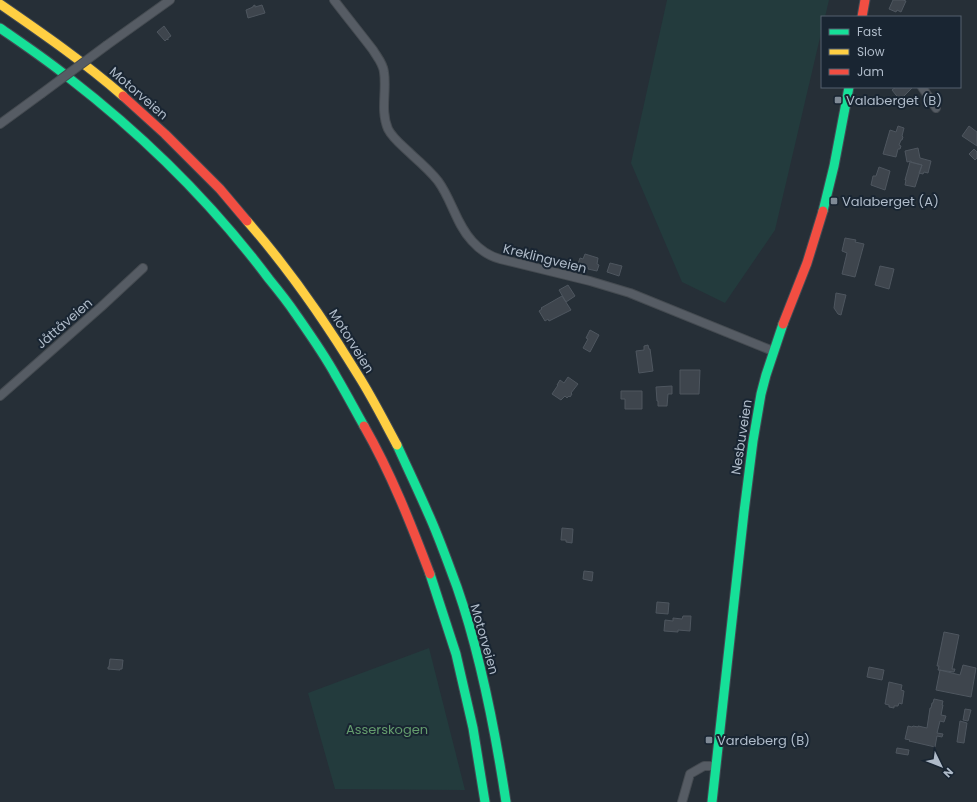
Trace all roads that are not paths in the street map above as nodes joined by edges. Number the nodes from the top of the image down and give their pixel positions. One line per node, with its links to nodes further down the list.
1 (170, 0): 10 (street, bridge)
2 (334, 0): 12 (street, Kreklingveien)
3 (865, 0): 5 (main road)
4 (0, 4): 16 (main road, Motorveien)
5 (863, 16)
6 (0, 28): 15 (main road)
7 (849, 88): 12 (main road, Nesbuveien)
8 (923, 88): 9 (street)
9 (936, 108)
10 (0, 124)
11 (143, 268): 13 (street, Jåttåveien)
12 (773, 351): 14 (main road, Nesbuveien)
13 (0, 396)
14 (715, 766): 17 (street); 18 (main road, Nesbuveien)
15 (485, 802)
16 (506, 802)
17 (682, 802)
18 (712, 802)

